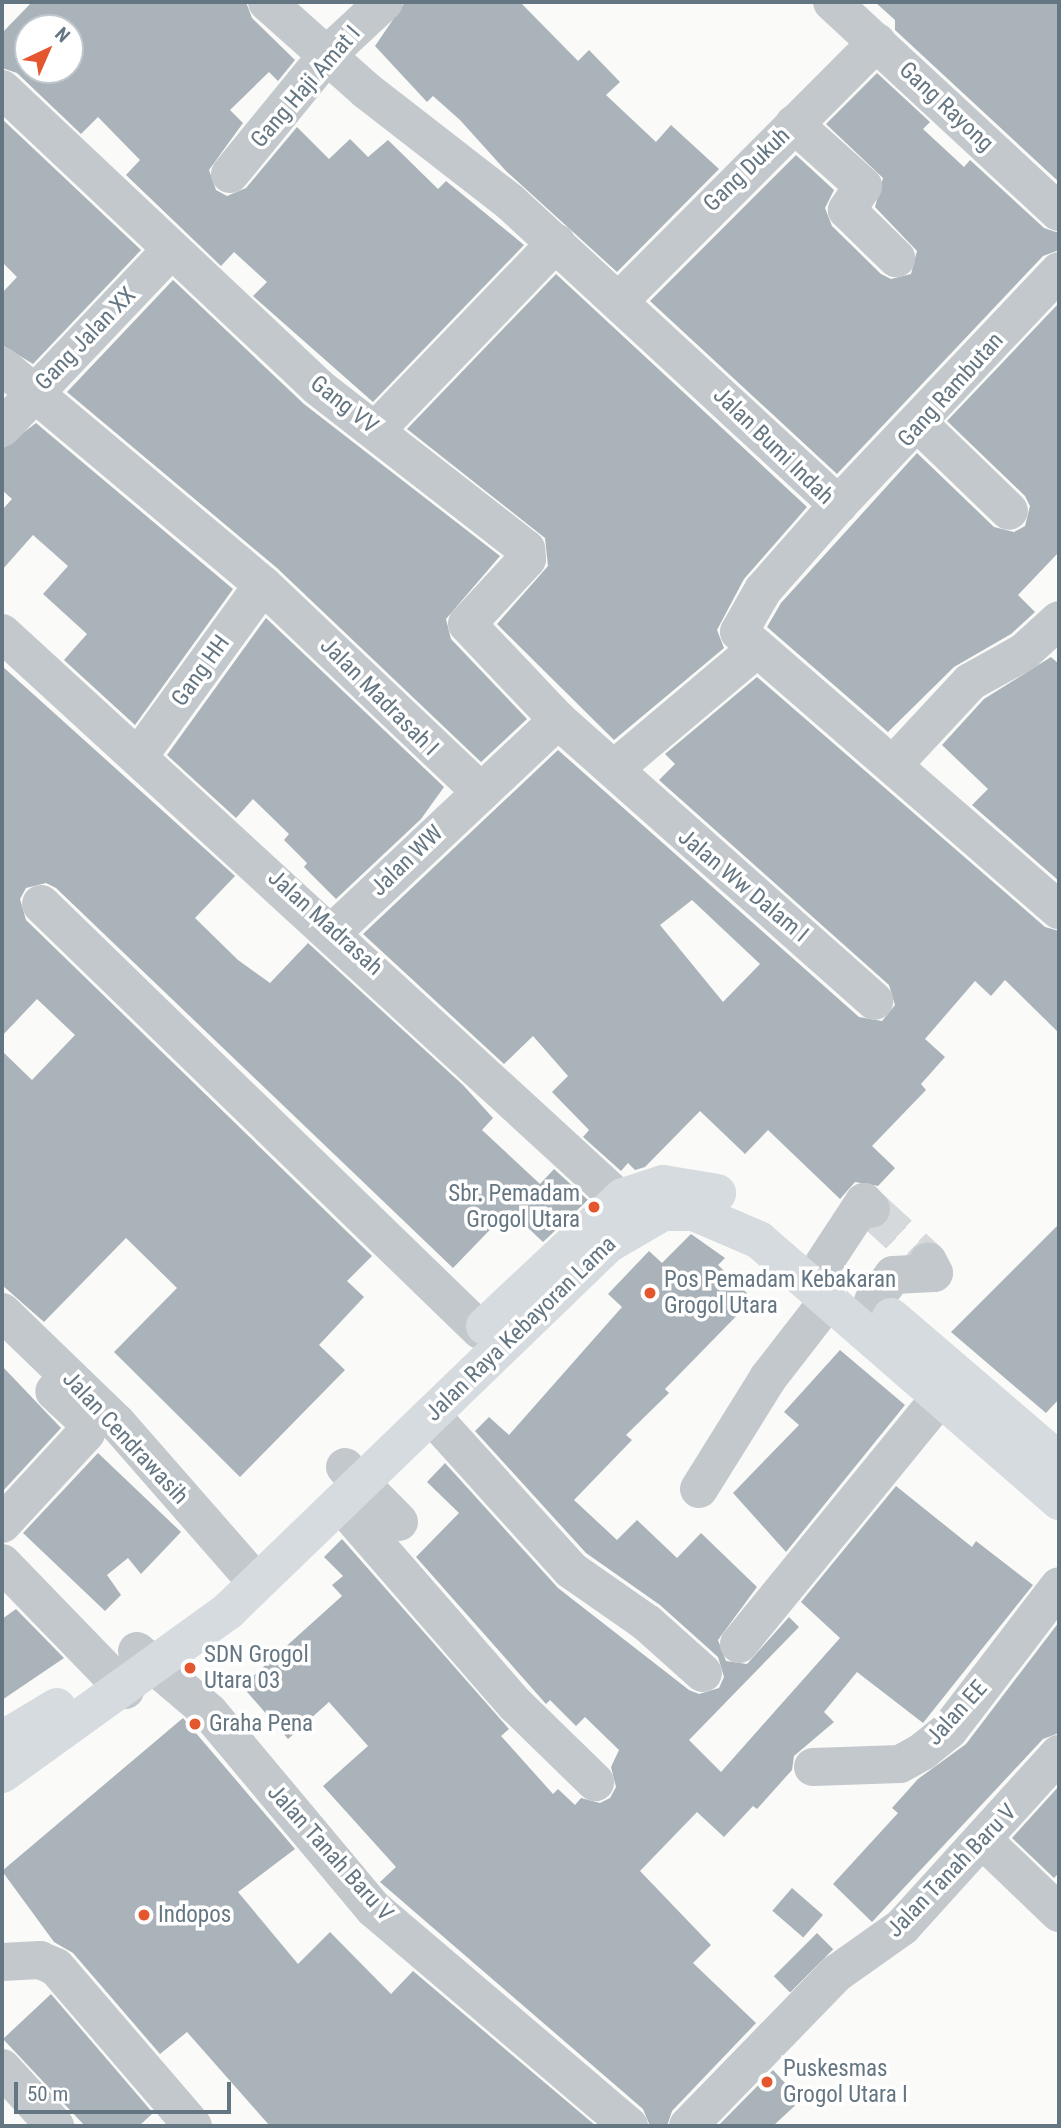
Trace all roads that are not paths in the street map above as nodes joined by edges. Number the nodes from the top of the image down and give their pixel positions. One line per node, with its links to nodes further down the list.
1 (267, 2): 5 (street, Jalan Bumi Indah)
2 (384, 2): 5 (street, Gang Haji Amat I)
3 (832, 2): 4 (street, Gang Rayong)
4 (877, 42): 7 (street, Gang Dukuh); 9 (street, Gang Rayong)
5 (327, 55): 8 (street, Gang Haji Amat I); 10 (street, Jalan Bumi Indah)
6 (2, 89): 11 (street, Gang VV)
7 (794, 124): 12 (street); 14 (street, Gang Dukuh)
8 (230, 174)
9 (1059, 212)
10 (556, 243): 14 (street, Jalan Bumi Indah); 19 (street)
11 (171, 250): 16 (street, Gang Jalan XX); 19 (street, Gang VV)
12 (896, 258)
13 (1059, 271): 17 (street, Gang Rambutan)
14 (620, 300): 20 (street, Jalan Bumi Indah)
15 (2, 366): 16 (street, Jalan Madrasah I)
16 (34, 393): 18 (street, Gang Jalan XX); 22 (street, Jalan Madrasah I)
17 (919, 424): 20 (street, Gang Rambutan); 21 (street)
18 (2, 428)
19 (376, 429): 26 (street, Gang VV)
20 (838, 505): 25 (street, Jalan Bumi Indah)
21 (1009, 511)
22 (263, 585): 27 (street, Gang HH); 30 (street, Jalan Madrasah I)
23 (1059, 620): 28 (street)
24 (2, 633): 27 (street, Jalan Madrasah)
25 (754, 651): 28 (street, Jalan Bumi Indah); 29 (street)
26 (558, 720): 29 (street); 30 (street)
27 (139, 756): 33 (street, Jalan Madrasah)
28 (893, 765): 32 (street, Jalan Bumi Indah)
29 (614, 769): 34 (street, Jalan Ww Dalam I)
30 (481, 792): 33 (street, Jalan WW)
31 (41, 904): 41 (street)
32 (1059, 910)
33 (334, 931): 35 (street, Jalan Madrasah)
34 (874, 1001)
35 (633, 1208): 38 (main road, Jalan Raya Kebayoran Lama); 41 (main road, Jalan Raya Kebayoran Lama); 44 (main road, Jalan Raya Kebayoran Lama)
36 (871, 1209): 38 (street)
37 (928, 1261): 39 (street)
38 (827, 1280): 39 (main road, Jalan Raya Kebayoran Lama); 43 (main road, Jalan Raya Kebayoran Lama); 47 (street)
39 (873, 1301): 45 (main road, Jalan Raya Kebayoran Lama)
40 (2, 1312): 53 (street, Jalan Cendrawasih)
41 (481, 1330): 46 (main road, Jalan Raya Kebayoran Lama)
42 (2, 1342): 50 (street)
43 (941, 1396): 48 (main road, Jalan Raya Kebayoran Lama); 54 (street)
44 (430, 1415): 46 (main road, Jalan Raya Kebayoran Lama); 56 (street)
45 (1059, 1461)
46 (343, 1485): 49 (street); 53 (main road, Jalan Raya Kebayoran Lama); 61 (street)
47 (699, 1489)
48 (1059, 1500)
49 (399, 1522)
50 (2, 1524)
51 (2, 1563): 55 (street, Jalan Tanah Baru V)
52 (1059, 1586): 59 (street, Jalan EE)
53 (229, 1591): 55 (main road, Jalan Raya Kebayoran Lama)
54 (739, 1644)
55 (131, 1670): 57 (main road, Jalan Raya Kebayoran Lama); 60 (main road, Jalan Raya Kebayoran Lama); 68 (street, Jalan Tanah Baru V)
56 (703, 1673)
57 (2, 1740)
58 (1059, 1754): 62 (street, Jalan Tanah Baru V)
59 (813, 1767)
60 (2, 1774)
61 (594, 1782)
62 (984, 1841): 63 (street); 69 (street, Jalan Tanah Baru V)
63 (1059, 1913)
64 (2, 1962): 67 (street)
65 (2, 2068): 66 (street)
66 (55, 2126)
67 (193, 2126)
68 (628, 2126)
69 (688, 2126)

